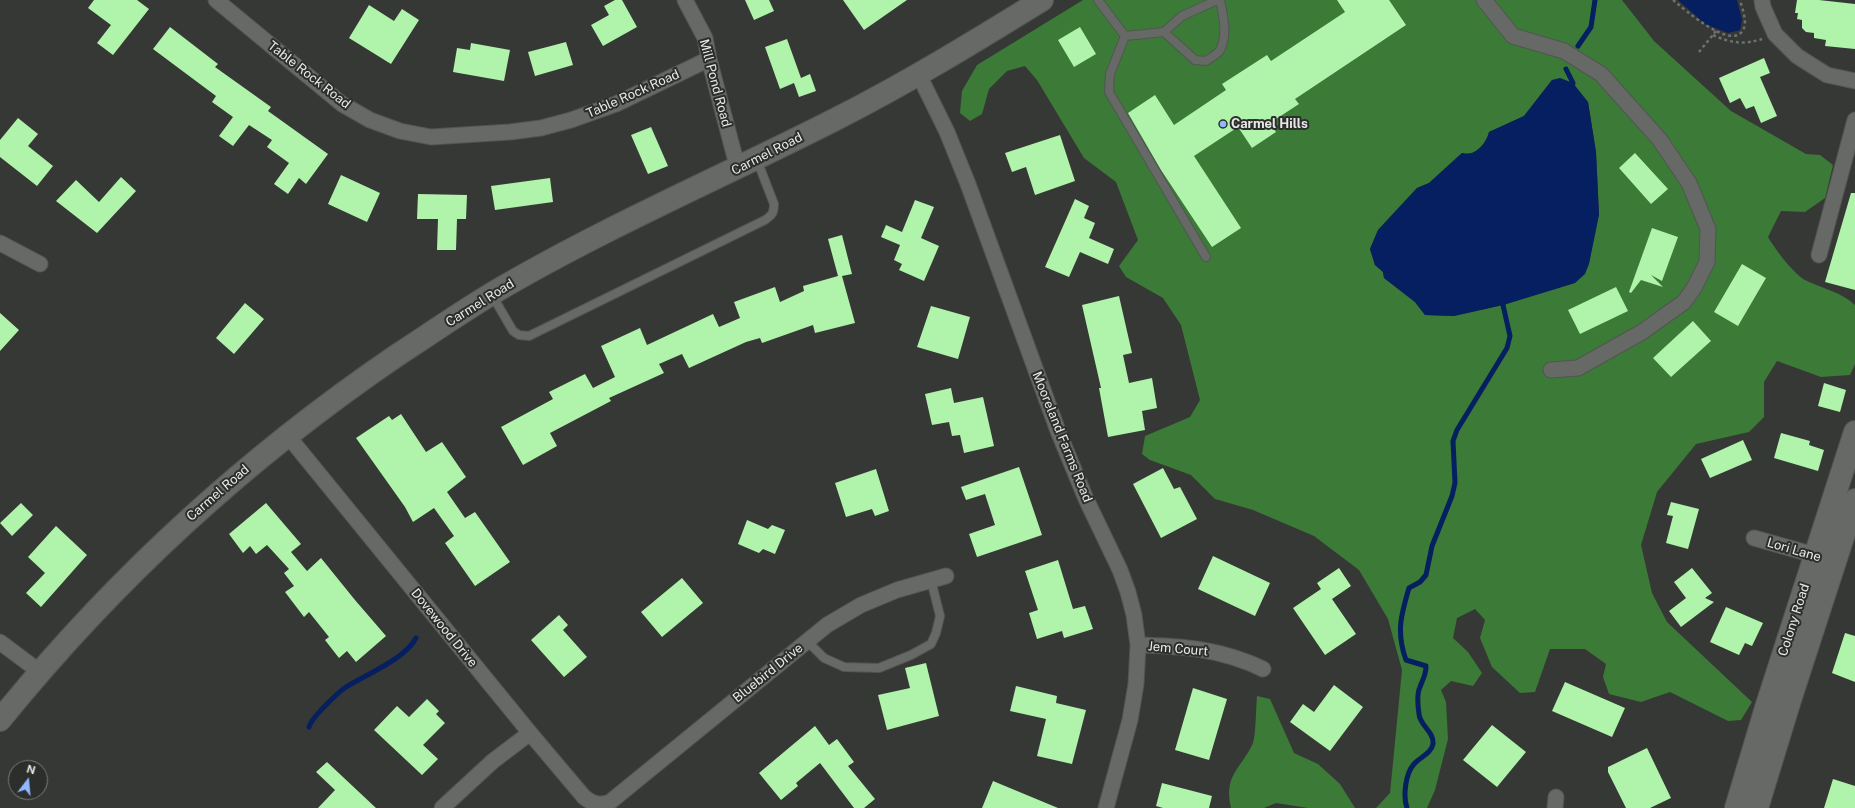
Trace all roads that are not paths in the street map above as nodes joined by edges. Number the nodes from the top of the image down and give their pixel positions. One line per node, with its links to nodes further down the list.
1 (216, 0): 11 (street, Table Rock Road)
2 (685, 0): 11 (street, Mill Pond Road)
3 (1042, 0): 12 (main road, Carmel Road)
4 (1098, 0): 10 (lane)
5 (1217, 0): 9 (lane)
6 (1220, 0): 9 (lane)
7 (1484, 0): 22 (street)
8 (1762, 0): 13 (street)
9 (1164, 32): 10 (lane)
10 (1125, 36): 19 (lane)
11 (709, 59): 16 (street, Mill Pond Road)
12 (919, 75): 15 (main road, Carmel Road); 31 (street, Mooreland Farms Road)
13 (1855, 81)
14 (1855, 120): 18 (street)
15 (757, 159): 16 (main road, Carmel Road); 21 (lane)
16 (738, 169): 21 (main road, Carmel Road)
17 (0, 242): 20 (street)
18 (1819, 255)
19 (1206, 256)
20 (40, 264)
21 (492, 294): 24 (main road, Carmel Road)
22 (1551, 370)
23 (1855, 432): 27 (main road, Colony Road)
24 (288, 436): 33 (main road, Carmel Road); 35 (street, Dovewood Drive)
25 (1855, 500): 27 (main road, Colony Road)
26 (1754, 538): 27 (street, Lori Lane)
27 (1825, 559): 39 (main road, Colony Road); 40 (main road, Colony Road)
28 (938, 578): 29 (street, Bluebird Drive); 29 (lane)
29 (807, 641): 36 (street, Bluebird Drive)
30 (0, 642): 33 (street)
31 (1138, 646): 32 (street, Jem Court); 38 (street, Mooreland Farms Road)
32 (1263, 668)
33 (40, 672): 34 (main road, Carmel Road)
34 (0, 720)
35 (530, 733): 36 (street, Dovewood Drive); 37 (street)
36 (610, 802)
37 (442, 808)
38 (1106, 808)
39 (1736, 808)
40 (1757, 808)

